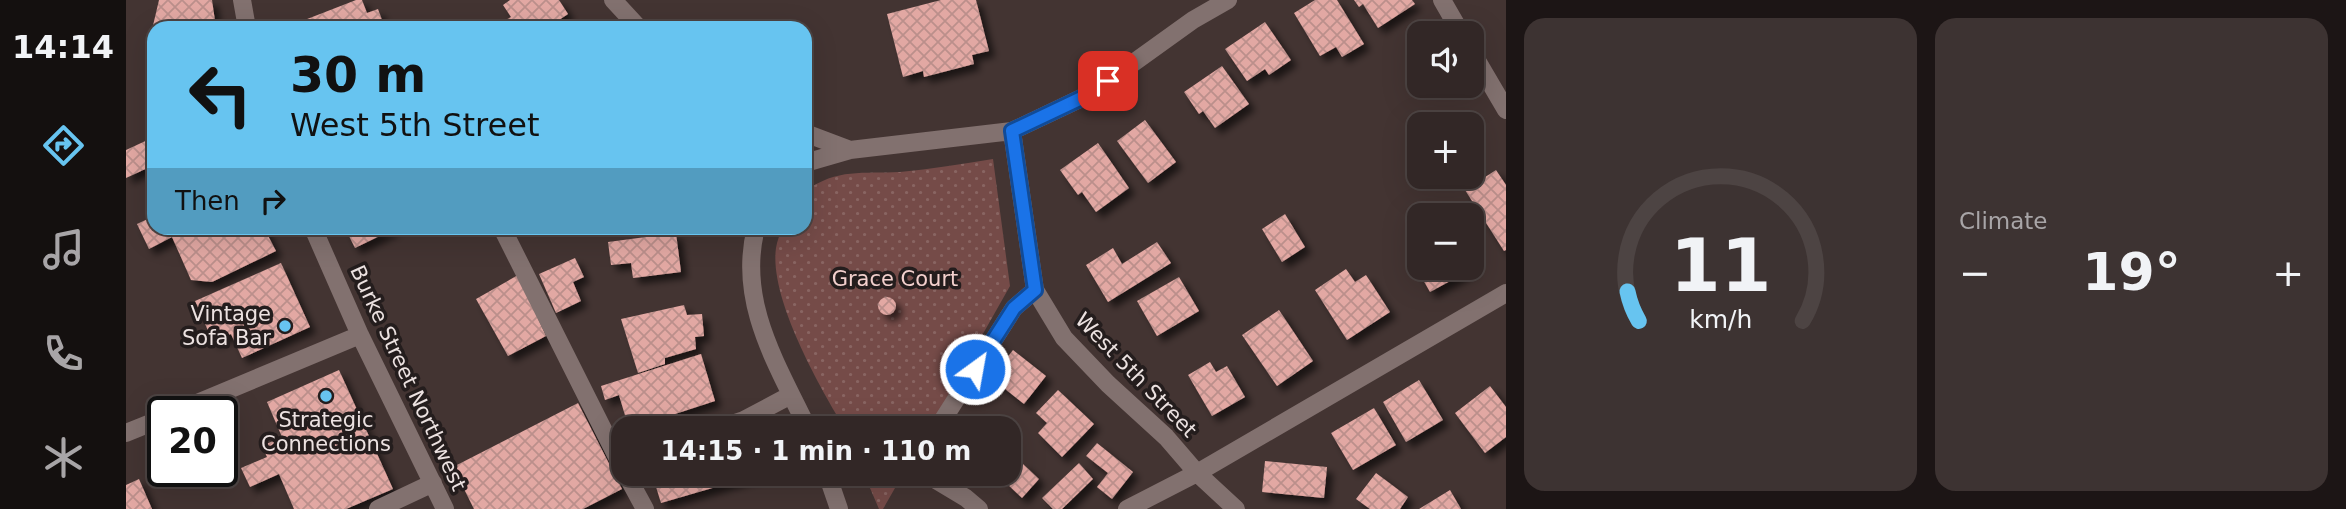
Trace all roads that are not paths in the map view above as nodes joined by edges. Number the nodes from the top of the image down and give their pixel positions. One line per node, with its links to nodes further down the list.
1 (242, 0): 7 (street)
2 (613, 0): 8 (street)
3 (1194, 0): 6 (street)
4 (1228, 0): 6 (street)
5 (1442, 0): 9 (street)
6 (1193, 20): 12 (street)
7 (246, 21)
8 (632, 21)
9 (1454, 21)
10 (1484, 72): 11 (street)
11 (1506, 110)
12 (1012, 131): 14 (street); 19 (street, West 5th Street)
13 (812, 136): 14 (street)
14 (850, 150): 15 (street)
15 (812, 161)
16 (316, 235): 21 (street, Burke Street Northwest)
17 (506, 235): 29 (street)
18 (752, 235): 22 (street)
19 (1035, 290): 26 (street); 30 (street, West 5th Street)
20 (1506, 293): 30 (street)
21 (360, 335): 23 (street); 31 (street, Burke Street Northwest)
22 (792, 395): 24 (street); 25 (street)
23 (214, 396)
24 (752, 416)
25 (802, 416)
26 (945, 416)
27 (147, 424): 28 (street)
28 (126, 433)
29 (611, 442)
30 (1198, 473): 35 (street); 43 (street, West 5th Street)
31 (433, 483): 36 (street); 37 (street, Burke Street Northwest)
32 (633, 486): 38 (street)
33 (831, 486): 39 (street)
34 (946, 486): 40 (street)
35 (1165, 489): 41 (street); 42 (street)
36 (378, 509)
37 (445, 509)
38 (645, 509)
39 (839, 509)
40 (979, 509)
41 (1127, 509)
42 (1158, 509)
43 (1236, 509)

